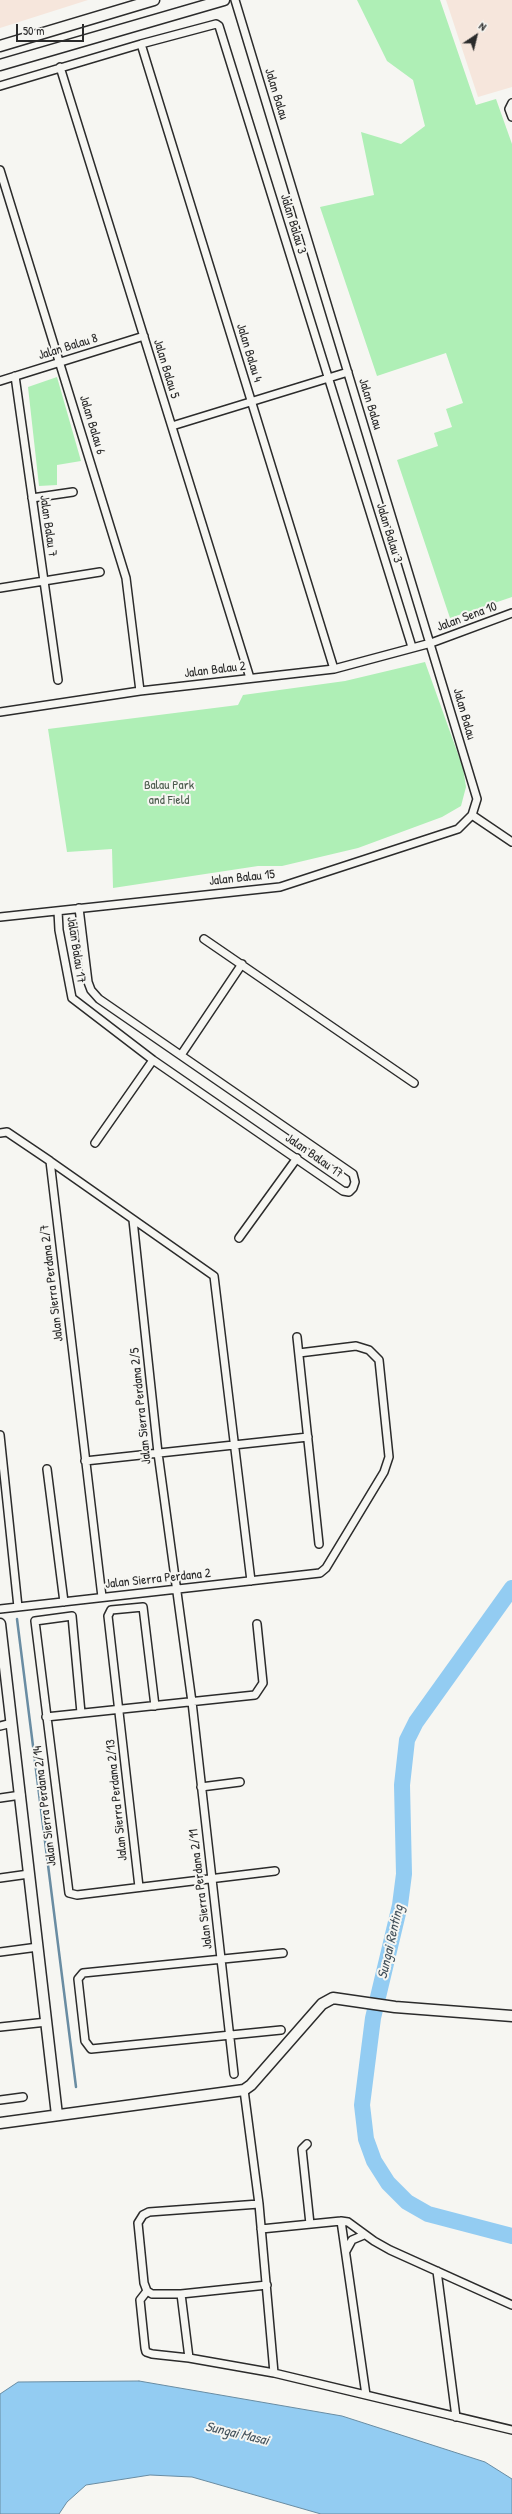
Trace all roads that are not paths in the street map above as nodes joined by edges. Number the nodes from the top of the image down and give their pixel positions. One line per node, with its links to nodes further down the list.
1 (154, 0): 5 (street)
2 (224, 0): 6 (street)
3 (235, 0): 14 (street, Jalan Balau)
4 (141, 44): 7 (street, Jalan Balau 3); 16 (street, Jalan Balau 3); 18 (street, Jalan Balau 4)
5 (0, 46)
6 (0, 65)
7 (60, 67): 8 (street, Jalan Balau 3); 12 (street, Jalan Balau 5)
8 (0, 86)
9 (512, 103): 10 (street)
10 (512, 117)
11 (0, 170): 13 (street, Jalan Balau 6)
12 (144, 336): 13 (street, Jalan Balau 8); 19 (street, Jalan Balau 5)
13 (60, 362): 15 (street, Jalan Balau 8); 31 (street, Jalan Balau 6)
14 (348, 372): 16 (street); 26 (street, Jalan Balau)
15 (15, 376): 17 (street, Jalan Balau 8); 21 (street, Jalan Balau 7)
16 (328, 378): 18 (street); 27 (street, Jalan Balau 3)
17 (0, 381)
18 (251, 402): 19 (street); 28 (street, Jalan Balau 4)
19 (172, 426): 29 (street, Jalan Balau 5)
20 (73, 492): 21 (street)
21 (32, 498): 23 (street, Jalan Balau 7)
22 (100, 572): 23 (street)
23 (44, 581): 24 (street); 30 (street, Jalan Balau 7)
24 (0, 588)
25 (512, 613): 26 (street, Jalan Sena 10)
26 (431, 643): 27 (street, Jalan Balau 2); 33 (street, Jalan Balau)
27 (412, 647): 28 (street, Jalan Balau 2)
28 (334, 669): 29 (street, Jalan Balau 2)
29 (250, 678): 31 (street, Jalan Balau 2)
30 (58, 680)
31 (140, 691): 32 (street, Jalan Balau 2)
32 (0, 712)
33 (472, 815): 34 (street); 35 (street, Jalan Balau 15)
34 (512, 842)
35 (79, 908): 36 (street, Jalan Balau 15); 40 (street, Jalan Balau 17)
36 (58, 911): 37 (street, Jalan Balau 15); 41 (street, Jalan Balau 17)
37 (0, 917)
38 (204, 939): 39 (street)
39 (242, 964): 40 (street); 42 (street)
40 (181, 1056): 45 (street, Jalan Balau 17)
41 (153, 1060): 44 (street); 45 (street, Jalan Balau 17)
42 (414, 1083)
43 (0, 1132): 46 (street)
44 (95, 1143)
45 (297, 1158): 48 (street)
46 (50, 1161): 47 (street); 55 (street, Jalan Sierra Perdana 2/7)
47 (133, 1220): 53 (street); 54 (street, Jalan Sierra Perdana 2/5)
48 (239, 1238)
49 (297, 1337): 50 (street)
50 (299, 1353): 52 (street); 58 (street, Jalan Sierra Perdana 2)
51 (0, 1435): 62 (street)
52 (308, 1437): 53 (street); 57 (street)
53 (234, 1445): 54 (street); 58 (street)
54 (158, 1453): 55 (street); 59 (street, Jalan Sierra Perdana 2/5)
55 (85, 1461): 60 (street, Jalan Sierra Perdana 2/7)
56 (47, 1469): 61 (street)
57 (319, 1544)
58 (251, 1581): 59 (street, Jalan Sierra Perdana 2)
59 (177, 1590): 60 (street, Jalan Sierra Perdana 2); 66 (street, Jalan Sierra Perdana 2/5)
60 (102, 1597): 61 (street, Jalan Sierra Perdana 2)
61 (64, 1602): 62 (street, Jalan Sierra Perdana 2)
62 (18, 1607): 63 (street, Jalan Sierra Perdana 2)
63 (0, 1609)
64 (0, 1624): 71 (street)
65 (257, 1624): 66 (street)
66 (192, 1702): 67 (street); 74 (street, Jalan Sierra Perdana 2/11)
67 (154, 1706): 68 (street); 68 (street, Jalan Sierra Perdana 2/13)
68 (119, 1709): 69 (street); 81 (street, Jalan Sierra Perdana 2/13)
69 (81, 1713): 70 (street); 70 (street, Jalan Sierra Perdana 2/14)
70 (46, 1717): 81 (street, Jalan Sierra Perdana 2/14)
71 (12, 1723): 72 (street); 75 (street)
72 (0, 1726)
73 (240, 1782): 74 (street)
74 (201, 1787): 80 (street, Jalan Sierra Perdana 2/11)
75 (21, 1795): 76 (street); 78 (street)
76 (0, 1798)
77 (275, 1871): 80 (street)
78 (29, 1874): 79 (street); 82 (street)
79 (0, 1878)
80 (212, 1878): 81 (street); 85 (street, Jalan Sierra Perdana 2/11)
81 (139, 1887)
82 (38, 1947): 83 (street); 87 (street)
83 (0, 1952)
84 (283, 1953): 85 (street)
85 (221, 1959): 90 (street, Jalan Sierra Perdana 2/11); 90 (street)
86 (512, 2016): 92 (street)
87 (47, 2022): 88 (street); 95 (street)
88 (0, 2027)
89 (281, 2030): 90 (street)
90 (230, 2035): 91 (street, Jalan Sierra Perdana 2/11)
91 (234, 2074)
92 (244, 2090): 95 (street); 98 (street)
93 (23, 2097): 94 (street)
94 (0, 2100)
95 (57, 2116): 96 (street)
96 (0, 2123)
97 (307, 2144): 100 (street)
98 (259, 2204): 101 (street); 106 (street)
99 (341, 2221): 100 (street); 102 (street); 103 (street)
100 (310, 2224): 101 (street)
101 (261, 2229): 105 (street)
102 (364, 2235): 103 (street); 104 (street)
103 (346, 2250): 111 (street)
104 (437, 2271): 108 (street); 112 (street)
105 (266, 2285): 107 (street); 110 (street)
106 (147, 2291): 107 (street); 109 (street)
107 (181, 2294): 109 (street)
108 (512, 2304)
109 (189, 2358): 110 (street)
110 (274, 2373): 111 (street)
111 (366, 2395): 112 (street)
112 (456, 2417): 113 (street)
113 (512, 2430)

